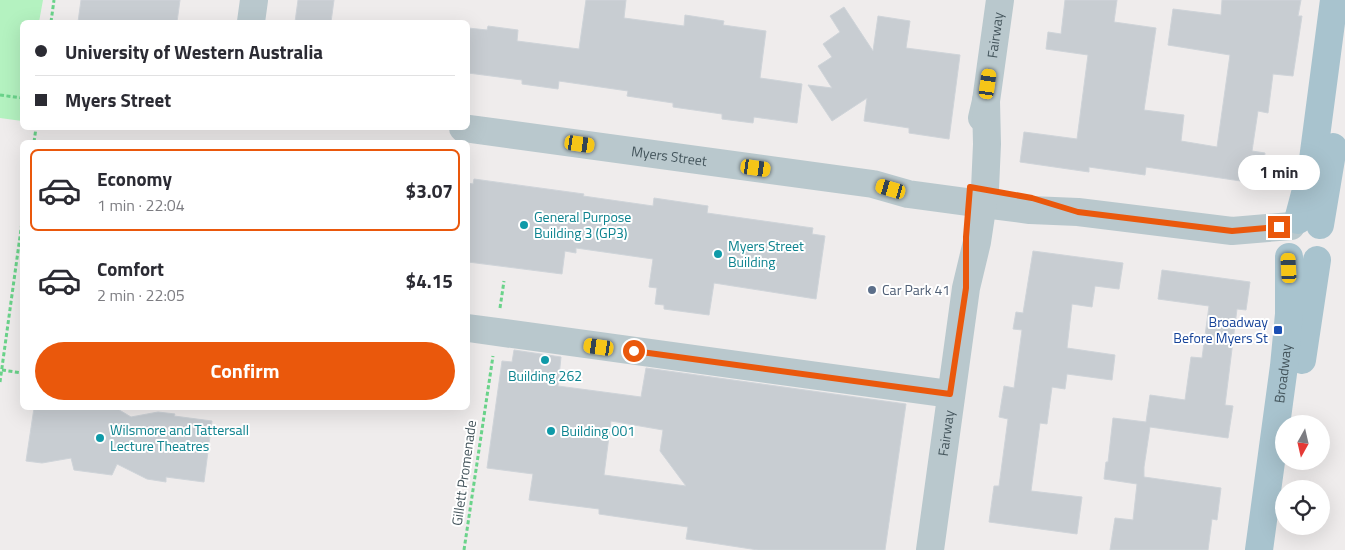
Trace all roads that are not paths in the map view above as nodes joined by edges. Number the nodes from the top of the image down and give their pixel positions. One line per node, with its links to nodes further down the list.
1 (254, 0): 4 (street)
2 (1000, 0): 7 (street, Fairway)
3 (1334, 0): 8 (main road, Broadway)
4 (251, 20)
5 (1345, 59): 8 (main road, Broadway)
6 (470, 129): 7 (street, Myers Street)
7 (976, 196): 8 (street, Myers Street); 10 (street, Fairway)
8 (1297, 235): 11 (main road, Broadway); 14 (main road, Broadway)
9 (470, 328): 10 (street)
10 (950, 394): 13 (street, Fairway)
11 (1294, 415)
12 (1278, 535): 15 (main road)
13 (930, 550)
14 (1259, 550)
15 (1276, 550)

